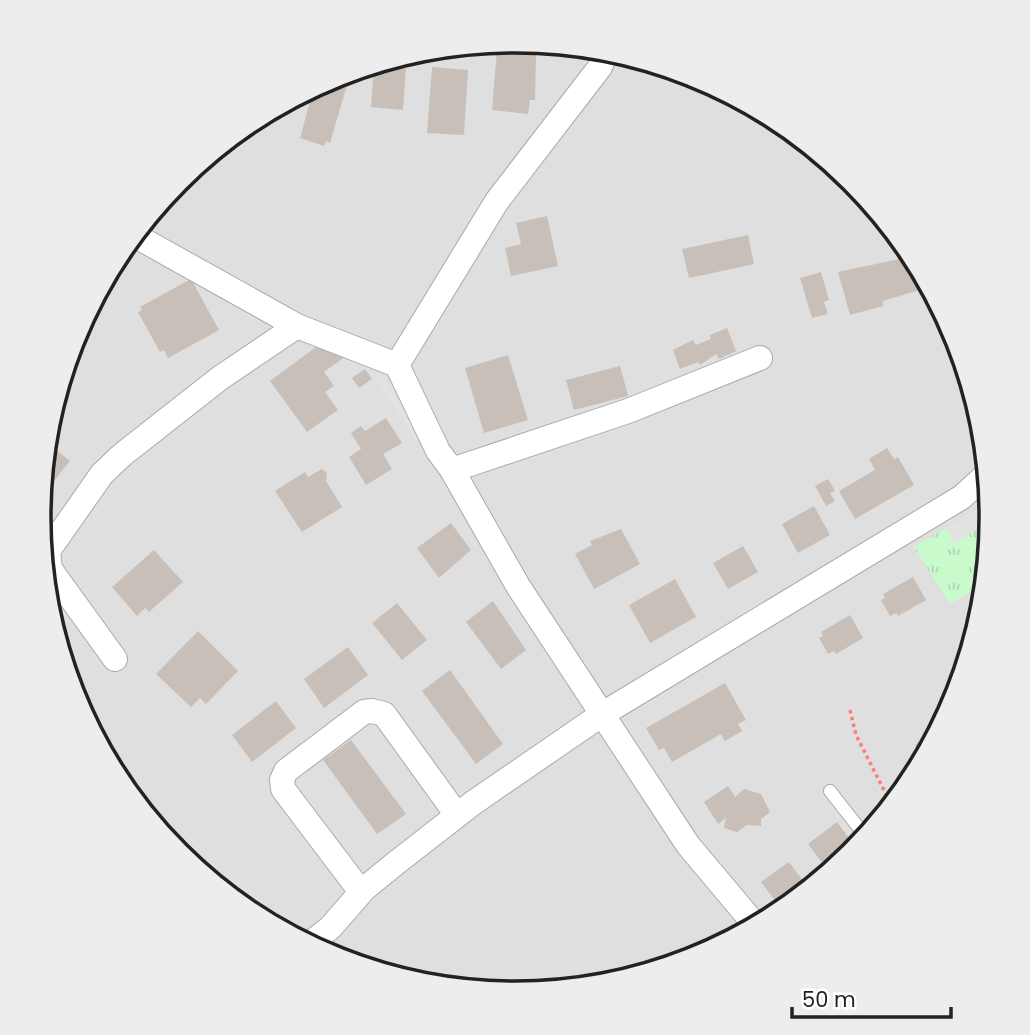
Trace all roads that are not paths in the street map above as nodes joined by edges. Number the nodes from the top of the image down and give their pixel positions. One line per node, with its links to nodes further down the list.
1 (602, 61): 5 (street)
2 (144, 240): 3 (street)
3 (297, 326): 5 (street); 8 (street)
4 (760, 358): 6 (street)
5 (397, 365): 6 (street)
6 (452, 470): 11 (street)
7 (977, 482): 11 (street)
8 (52, 545)
9 (55, 576): 10 (street)
10 (115, 659)
11 (601, 715): 13 (street); 16 (street)
12 (830, 791): 14 (lane)
13 (457, 815): 15 (street); 15 (street)
14 (860, 829)
15 (361, 892): 17 (street)
16 (750, 918)
17 (318, 937)

